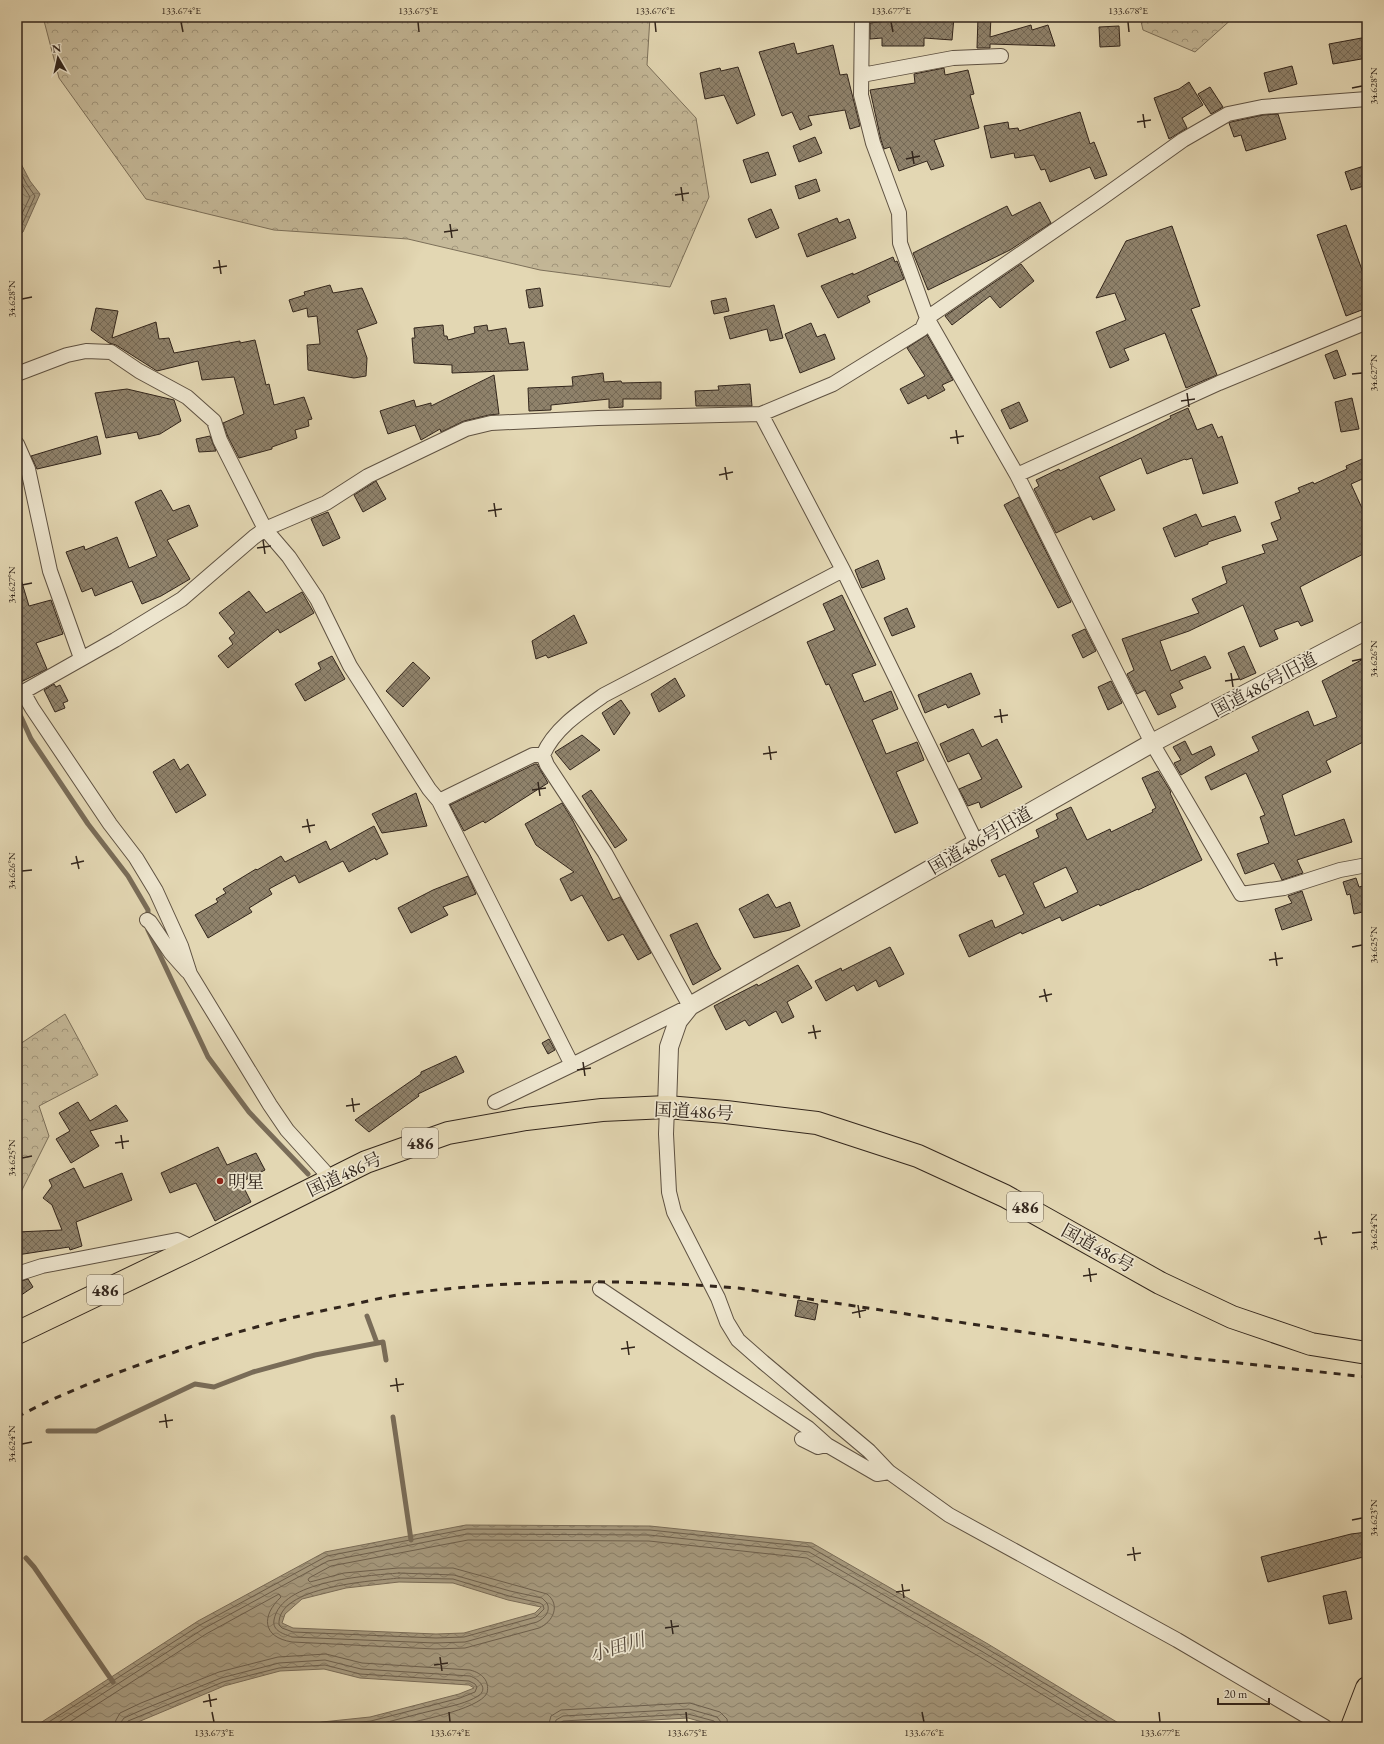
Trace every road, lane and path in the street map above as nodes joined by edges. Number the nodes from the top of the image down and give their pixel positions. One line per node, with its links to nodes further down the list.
1 (862, 17): 3 (street)
2 (1001, 56): 3 (street)
3 (862, 75): 5 (street)
4 (1367, 99): 5 (street)
5 (927, 318): 8 (street); 10 (street)
6 (1367, 322): 10 (street)
7 (17, 374): 11 (street)
8 (761, 414): 11 (street); 12 (street)
9 (17, 444): 14 (street)
10 (1017, 475): 16 (street)
11 (265, 529): 14 (street); 18 (street)
12 (843, 570): 17 (street); 19 (street)
13 (1367, 630): 16 (street, 国道486号旧道)
14 (81, 658): 15 (street)
15 (20, 692): 22 (street)
16 (1152, 743): 19 (street, 国道486号旧道); 20 (street)
17 (543, 755): 18 (street); 23 (street)
18 (439, 801): 24 (street)
19 (976, 842): 23 (street, 国道486号旧道)
20 (1367, 865)
21 (148, 921): 22 (street)
22 (190, 974): 27 (street)
23 (690, 1006): 24 (street); 26 (street, 国道486号旧道)
24 (572, 1065): 25 (street)
25 (495, 1102)
26 (667, 1107): 27 (main road, 国道486号 / 486); 32 (main road, 国道486号 / 486); 35 (street)
27 (329, 1180): 28 (main road, 国道486号 / 486)
28 (194, 1248): 29 (street); 31 (main road, 国道486号 / 486)
29 (17, 1274)
30 (600, 1289): 34 (street)
31 (17, 1333)
32 (1367, 1353)
33 (802, 1439): 34 (street)
34 (827, 1445): 35 (street)
35 (889, 1472): 37 (street)
36 (1367, 1688): 38 (main road)
37 (1325, 1727)
38 (1352, 1727)

